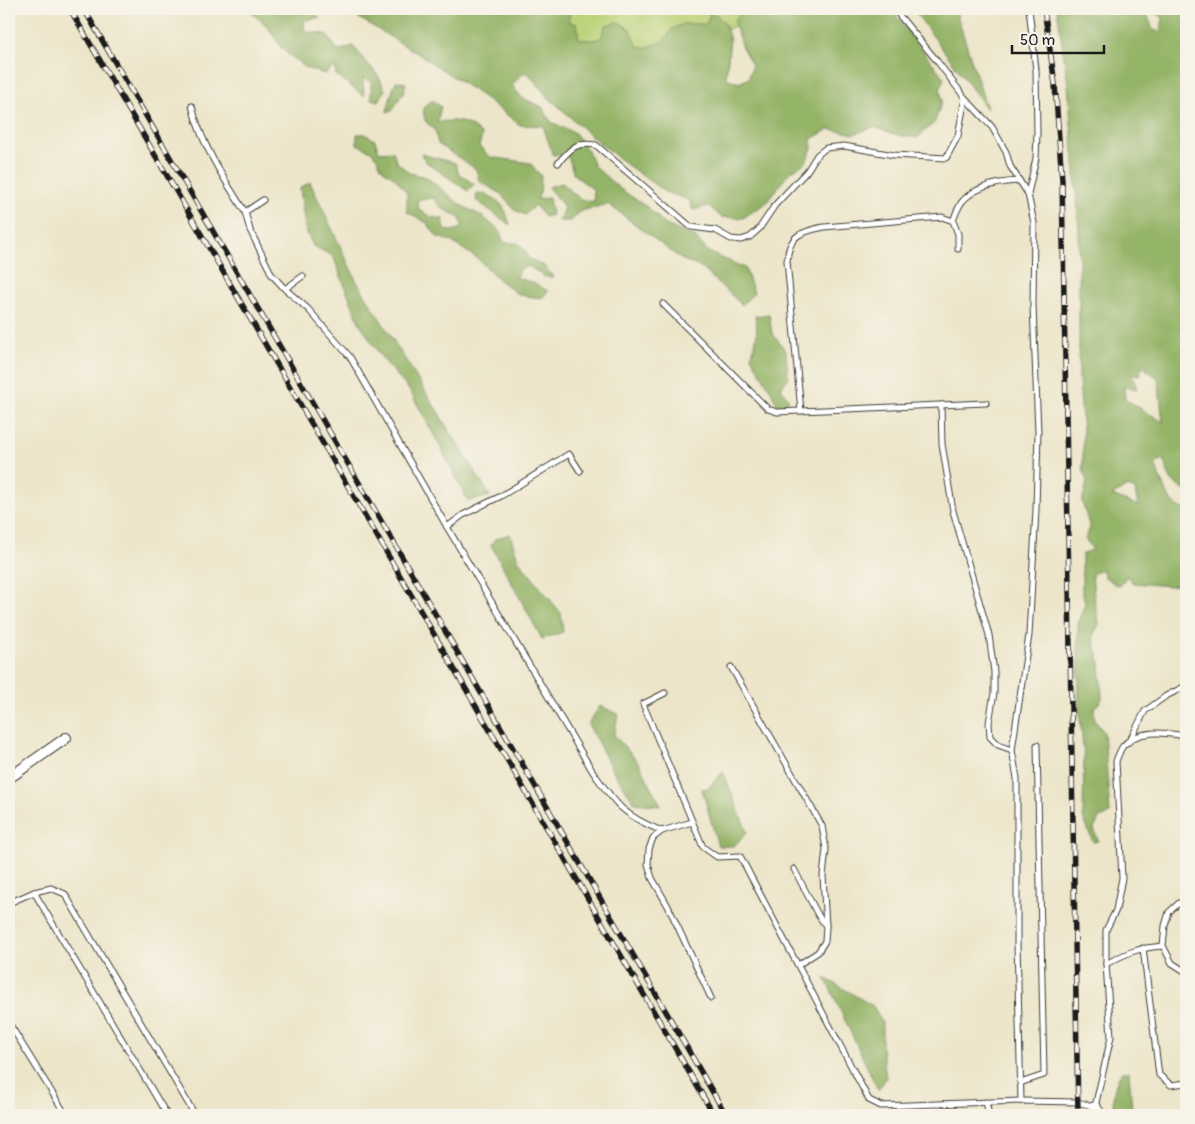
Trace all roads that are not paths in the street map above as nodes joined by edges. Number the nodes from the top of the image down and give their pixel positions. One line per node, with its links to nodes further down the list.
1 (894, 9): 3 (lane)
2 (1029, 9): 7 (lane)
3 (965, 98): 5 (lane); 6 (lane)
4 (192, 106): 9 (lane)
5 (558, 163)
6 (1019, 181): 7 (lane); 10 (lane)
7 (1028, 194): 27 (lane)
8 (264, 200): 9 (lane)
9 (245, 212): 13 (lane)
10 (953, 221): 11 (lane); 17 (lane)
11 (958, 250)
12 (303, 276): 13 (lane)
13 (285, 289): 19 (lane)
14 (663, 304): 17 (lane)
15 (986, 403): 16 (lane)
16 (941, 406): 17 (lane); 27 (lane)
17 (801, 411)
18 (580, 471): 19 (lane)
19 (448, 527): 30 (lane)
20 (730, 667): 35 (lane)
21 (1186, 686): 25 (lane)
22 (665, 693): 29 (lane)
23 (1186, 736): 25 (lane)
24 (66, 738): 28 (street)
25 (1129, 742): 38 (lane)
26 (1037, 745): 43 (lane)
27 (1012, 750): 43 (lane)
28 (9, 778)
29 (692, 822): 30 (lane); 39 (lane)
30 (662, 831): 41 (lane)
31 (794, 869): 35 (lane)
32 (34, 892): 33 (lane); 49 (lane); 50 (lane)
33 (9, 903)
34 (1186, 905): 36 (lane)
35 (826, 926): 39 (lane)
36 (1162, 946): 37 (lane); 40 (lane)
37 (1143, 948): 38 (lane); 44 (lane)
38 (1106, 964): 47 (lane)
39 (798, 965): 46 (lane)
40 (1186, 972)
41 (711, 998)
42 (9, 1023): 48 (lane)
43 (1020, 1083): 45 (lane)
44 (1186, 1083)
45 (1021, 1101): 46 (lane); 47 (lane)
46 (986, 1102): 51 (lane)
47 (1098, 1111)
48 (66, 1115)
49 (167, 1115)
50 (195, 1115)
51 (989, 1115)

